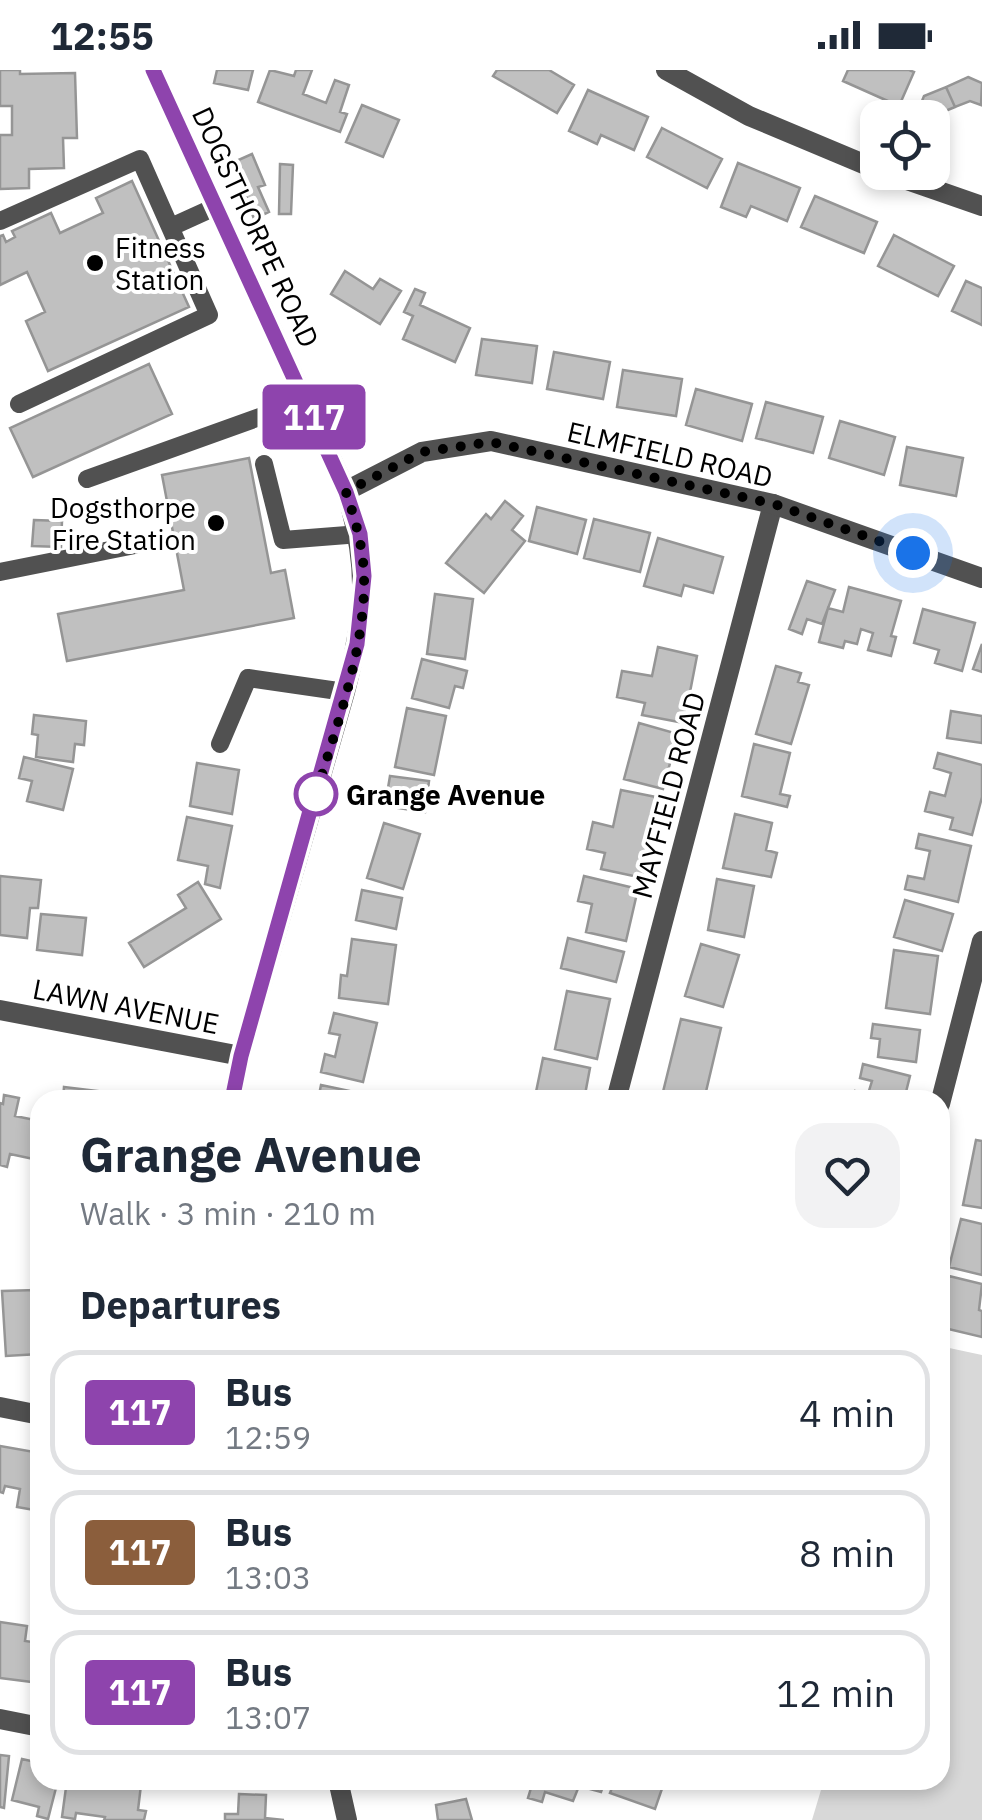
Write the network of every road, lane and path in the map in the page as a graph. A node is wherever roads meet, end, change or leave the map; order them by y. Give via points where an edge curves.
1 (666, 70) edge
2 (159, 74) edge
3 (860, 162) edge
4 (936, 190) edge
5 (982, 206) edge
6 (215, 207) junction
7 (0, 221) edge
8 (171, 227) junction
9 (307, 400) junction
10 (19, 404) dead end
11 (264, 464) dead end
12 (87, 480) dead end
13 (346, 492) junction
14 (774, 504) junction
15 (360, 534) junction
16 (156, 541) dead end
17 (0, 572) edge
18 (982, 578) edge
19 (345, 692) junction
20 (220, 744) dead end
21 (982, 941) edge
22 (0, 1010) edge
23 (241, 1056) junction
24 (234, 1090) edge
25 (619, 1090) edge
26 (944, 1090) edge
27 (0, 1407) edge
28 (30, 1413) edge
29 (0, 1719) edge
30 (30, 1724) edge
31 (340, 1790) edge
32 (348, 1820) edge

1 - 3 street via 749,116
2 - 6 street, DOGSTHORPE ROAD
4 - 5 street
6 - 8 lane
6 - 9 street, DOGSTHORPE ROAD
7 - 8 lane via 140,159
8 - 10 lane via 209,315
9 - 12 lane
9 - 13 street, DOGSTHORPE ROAD
11 - 15 lane via 283,540
13 - 14 street, ELMFIELD ROAD via 422,452 491,442
13 - 15 street, DOGSTHORPE ROAD
14 - 18 street, ELMFIELD ROAD
14 - 25 street, MAYFIELD ROAD
15 - 19 street, DOGSTHORPE ROAD via 364,576
16 - 17 lane
19 - 20 lane via 248,678
19 - 23 street, DOGSTHORPE ROAD
21 - 26 street
22 - 23 street, LAWN AVENUE
23 - 24 street, DOGSTHORPE ROAD
27 - 28 street
29 - 30 street
31 - 32 street

